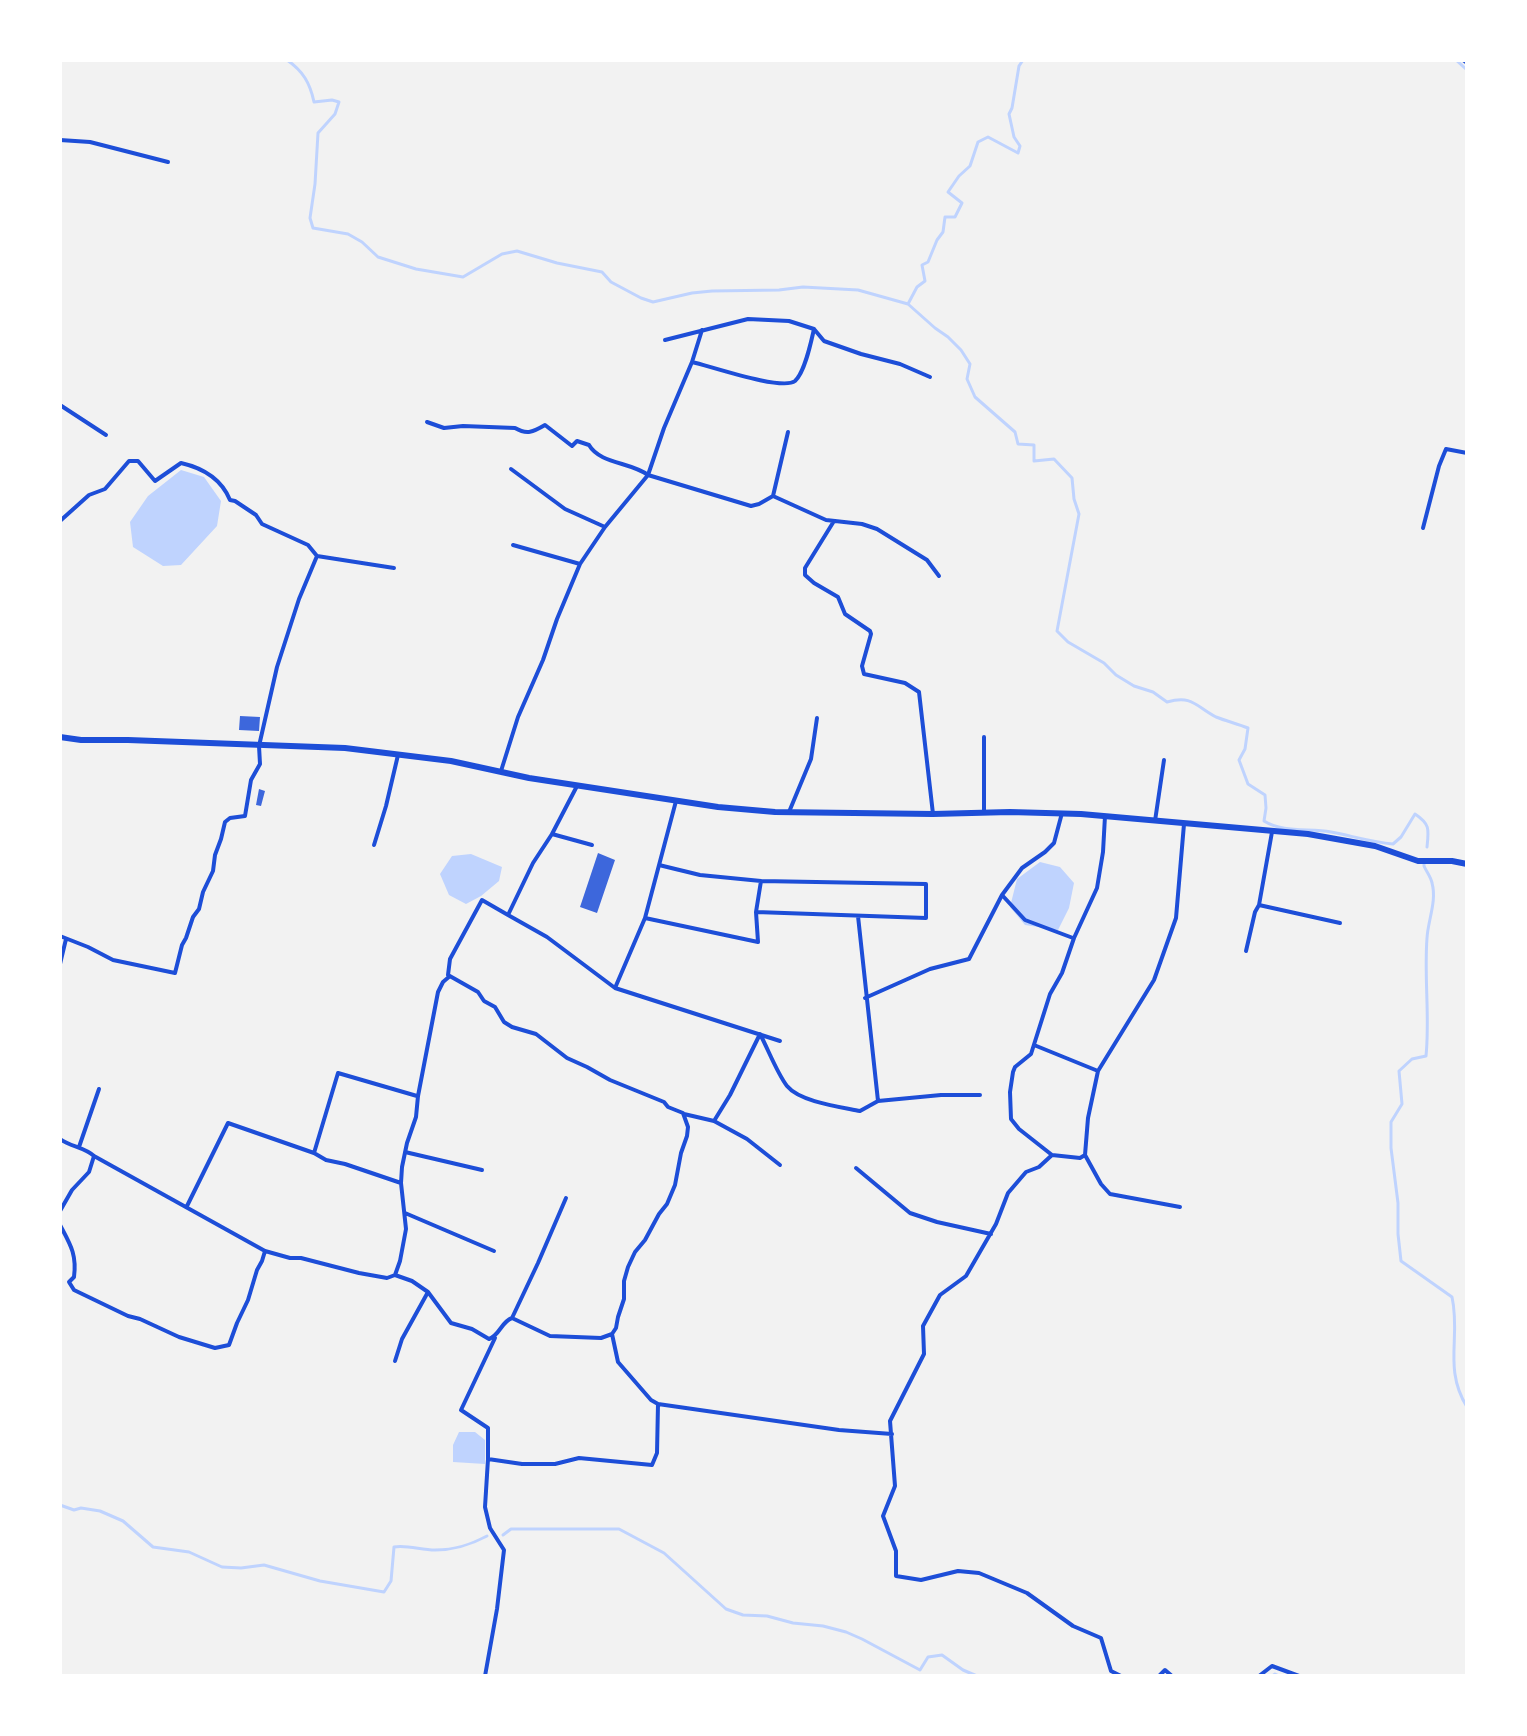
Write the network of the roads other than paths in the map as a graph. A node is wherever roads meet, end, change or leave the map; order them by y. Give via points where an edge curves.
1 (60, 140) edge
2 (168, 162) dead end
3 (814, 329) junction
4 (702, 330) junction
5 (665, 340) dead end
6 (692, 362) junction
7 (930, 377) dead end
8 (60, 405) edge
9 (427, 422) dead end
10 (788, 432) dead end
11 (106, 435) dead end
12 (1467, 453) edge
13 (511, 469) dead end
14 (648, 475) junction
15 (773, 496) junction
16 (60, 521) edge
17 (834, 521) junction
18 (605, 527) junction
19 (1423, 528) dead end
20 (513, 545) dead end
21 (317, 556) junction
22 (580, 564) junction
23 (394, 568) dead end
24 (939, 576) dead end
25 (817, 718) dead end
26 (60, 737) edge
27 (984, 737) dead end
28 (259, 746) junction
29 (398, 755) junction
30 (1164, 760) dead end
31 (500, 772) junction
32 (577, 786) junction
33 (676, 801) junction
34 (789, 812) junction
35 (984, 813) junction
36 (1062, 813) junction
37 (933, 814) junction
38 (1105, 816) junction
39 (1155, 821) junction
40 (1184, 824) junction
41 (1272, 832) junction
42 (552, 834) junction
43 (374, 845) dead end
44 (592, 845) dead end
45 (1467, 864) edge
46 (659, 865) junction
47 (761, 881) junction
48 (1002, 895) junction
49 (1259, 905) junction
50 (756, 912) junction
51 (508, 915) junction
52 (858, 916) junction
53 (645, 918) junction
54 (1340, 923) dead end
55 (63, 938) edge
56 (1074, 938) junction
57 (1246, 951) dead end
58 (60, 964) edge
59 (450, 976) junction
60 (615, 988) junction
61 (865, 998) junction
62 (760, 1034) junction
63 (780, 1041) dead end
64 (1033, 1045) junction
65 (1098, 1071) junction
66 (99, 1089) dead end
67 (980, 1095) dead end
68 (418, 1096) junction
69 (878, 1101) junction
70 (683, 1113) junction
71 (714, 1121) junction
72 (60, 1139) edge
73 (79, 1147) junction
74 (405, 1152) junction
75 (314, 1153) junction
76 (1052, 1155) junction
77 (1085, 1155) junction
78 (94, 1156) junction
79 (780, 1165) dead end
80 (856, 1168) dead end
81 (482, 1170) dead end
82 (401, 1183) junction
83 (566, 1198) dead end
84 (187, 1206) junction
85 (1180, 1207) dead end
86 (60, 1211) edge
87 (405, 1213) junction
88 (60, 1225) edge
89 (991, 1234) junction
90 (265, 1251) junction
91 (494, 1251) dead end
92 (395, 1275) junction
93 (428, 1292) junction
94 (512, 1318) junction
95 (612, 1334) junction
96 (496, 1336) junction
97 (395, 1361) dead end
98 (658, 1404) junction
99 (892, 1434) junction
100 (488, 1459) junction
101 (485, 1676) edge
102 (1121, 1676) edge
103 (1159, 1676) edge
104 (1172, 1676) edge
105 (1259, 1676) edge
106 (1299, 1676) edge

1 - 2 street via 90,142
3 - 4 street via 789,321 748,319
3 - 6 street via 797,379 787,385
3 - 7 street via 824,341
4 - 5 street
4 - 6 street
6 - 14 street
8 - 11 street
9 - 14 street via 444,428 522,432 545,425 572,446 577,441 589,445
10 - 15 street
12 - 19 street via 1446,449
13 - 18 street via 565,509
14 - 15 street via 751,506
14 - 18 street
15 - 17 street
16 - 21 street via 89,495 105,489 129,461 138,461 155,481 181,463 199,467 225,487 230,500 262,524 308,545
17 - 24 street via 877,529 927,560
17 - 37 street via 805,575 838,597 845,614 870,631 864,674 905,683 919,692
18 - 22 street
20 - 22 street
21 - 23 street
21 - 28 street via 277,667
22 - 31 street
25 - 34 street via 811,759
26 - 28 main road
27 - 35 street
28 - 29 main road
28 - 55 street via 260,764 251,780 245,816 225,822 213,871 175,973 113,960
29 - 31 main road
29 - 43 street
30 - 39 street
31 - 32 main road
32 - 33 main road
32 - 42 street
33 - 34 main road
33 - 46 street
34 - 37 main road
35 - 36 main road
35 - 37 main road
36 - 38 main road
36 - 48 street via 1054,843 1022,868
38 - 39 main road
38 - 56 street via 1097,888
39 - 40 main road
40 - 41 main road
40 - 65 street via 1176,918 1154,980
41 - 45 main road via 1375,846 1418,861
41 - 49 street
42 - 44 street
42 - 51 street
46 - 47 street
46 - 53 street
47 - 50 street
47 - 52 street via 926,884 926,918
48 - 56 street via 1025,920
48 - 61 street via 969,959 930,969
49 - 54 street
49 - 57 street
50 - 52 street
50 - 53 street via 758,942
51 - 59 street via 482,900 450,959
51 - 60 street
52 - 61 street
53 - 60 street
55 - 58 street
56 - 64 street
59 - 68 street via 438,992
59 - 70 street via 478,992 512,1027 536,1034 567,1058
60 - 62 street
61 - 69 street
62 - 63 street
62 - 69 street via 796,1093 860,1111
62 - 71 street
64 - 65 street
64 - 76 street via 1013,1072 1011,1119
65 - 77 street
66 - 73 street
67 - 69 street
68 - 74 street
68 - 75 street via 338,1073
70 - 71 street
70 - 95 street via 687,1136 675,1185 628,1267
71 - 79 street
72 - 73 street
73 - 78 street
74 - 81 street
74 - 82 street
75 - 82 street
75 - 84 street via 228,1123
76 - 77 street
76 - 89 street via 1026,1172 1008,1193
77 - 85 street via 1110,1194
78 - 84 street
78 - 86 street via 89,1172
80 - 89 street via 910,1213
82 - 87 street
83 - 94 street
84 - 90 street
87 - 91 street
87 - 92 street
88 - 90 street via 74,1255 74,1277 69,1282 74,1290 215,1348 229,1345
89 - 99 street via 966,1276 940,1295 923,1326 924,1354 890,1421
90 - 92 street via 359,1273
92 - 93 street
93 - 96 street via 451,1323 489,1339
93 - 97 street
94 - 95 street via 550,1336
94 - 96 street
95 - 98 street via 618,1362
96 - 100 street via 461,1410 488,1428
98 - 99 street
98 - 100 street via 652,1465 579,1458 555,1464
99 - 102 street via 895,1486 883,1516 896,1551 896,1576 921,1580 958,1571 979,1573 1027,1593 1073,1626 1101,1638 1111,1671
100 - 101 street via 485,1507 504,1550
103 - 104 street via 1165,1670
105 - 106 street via 1272,1666

